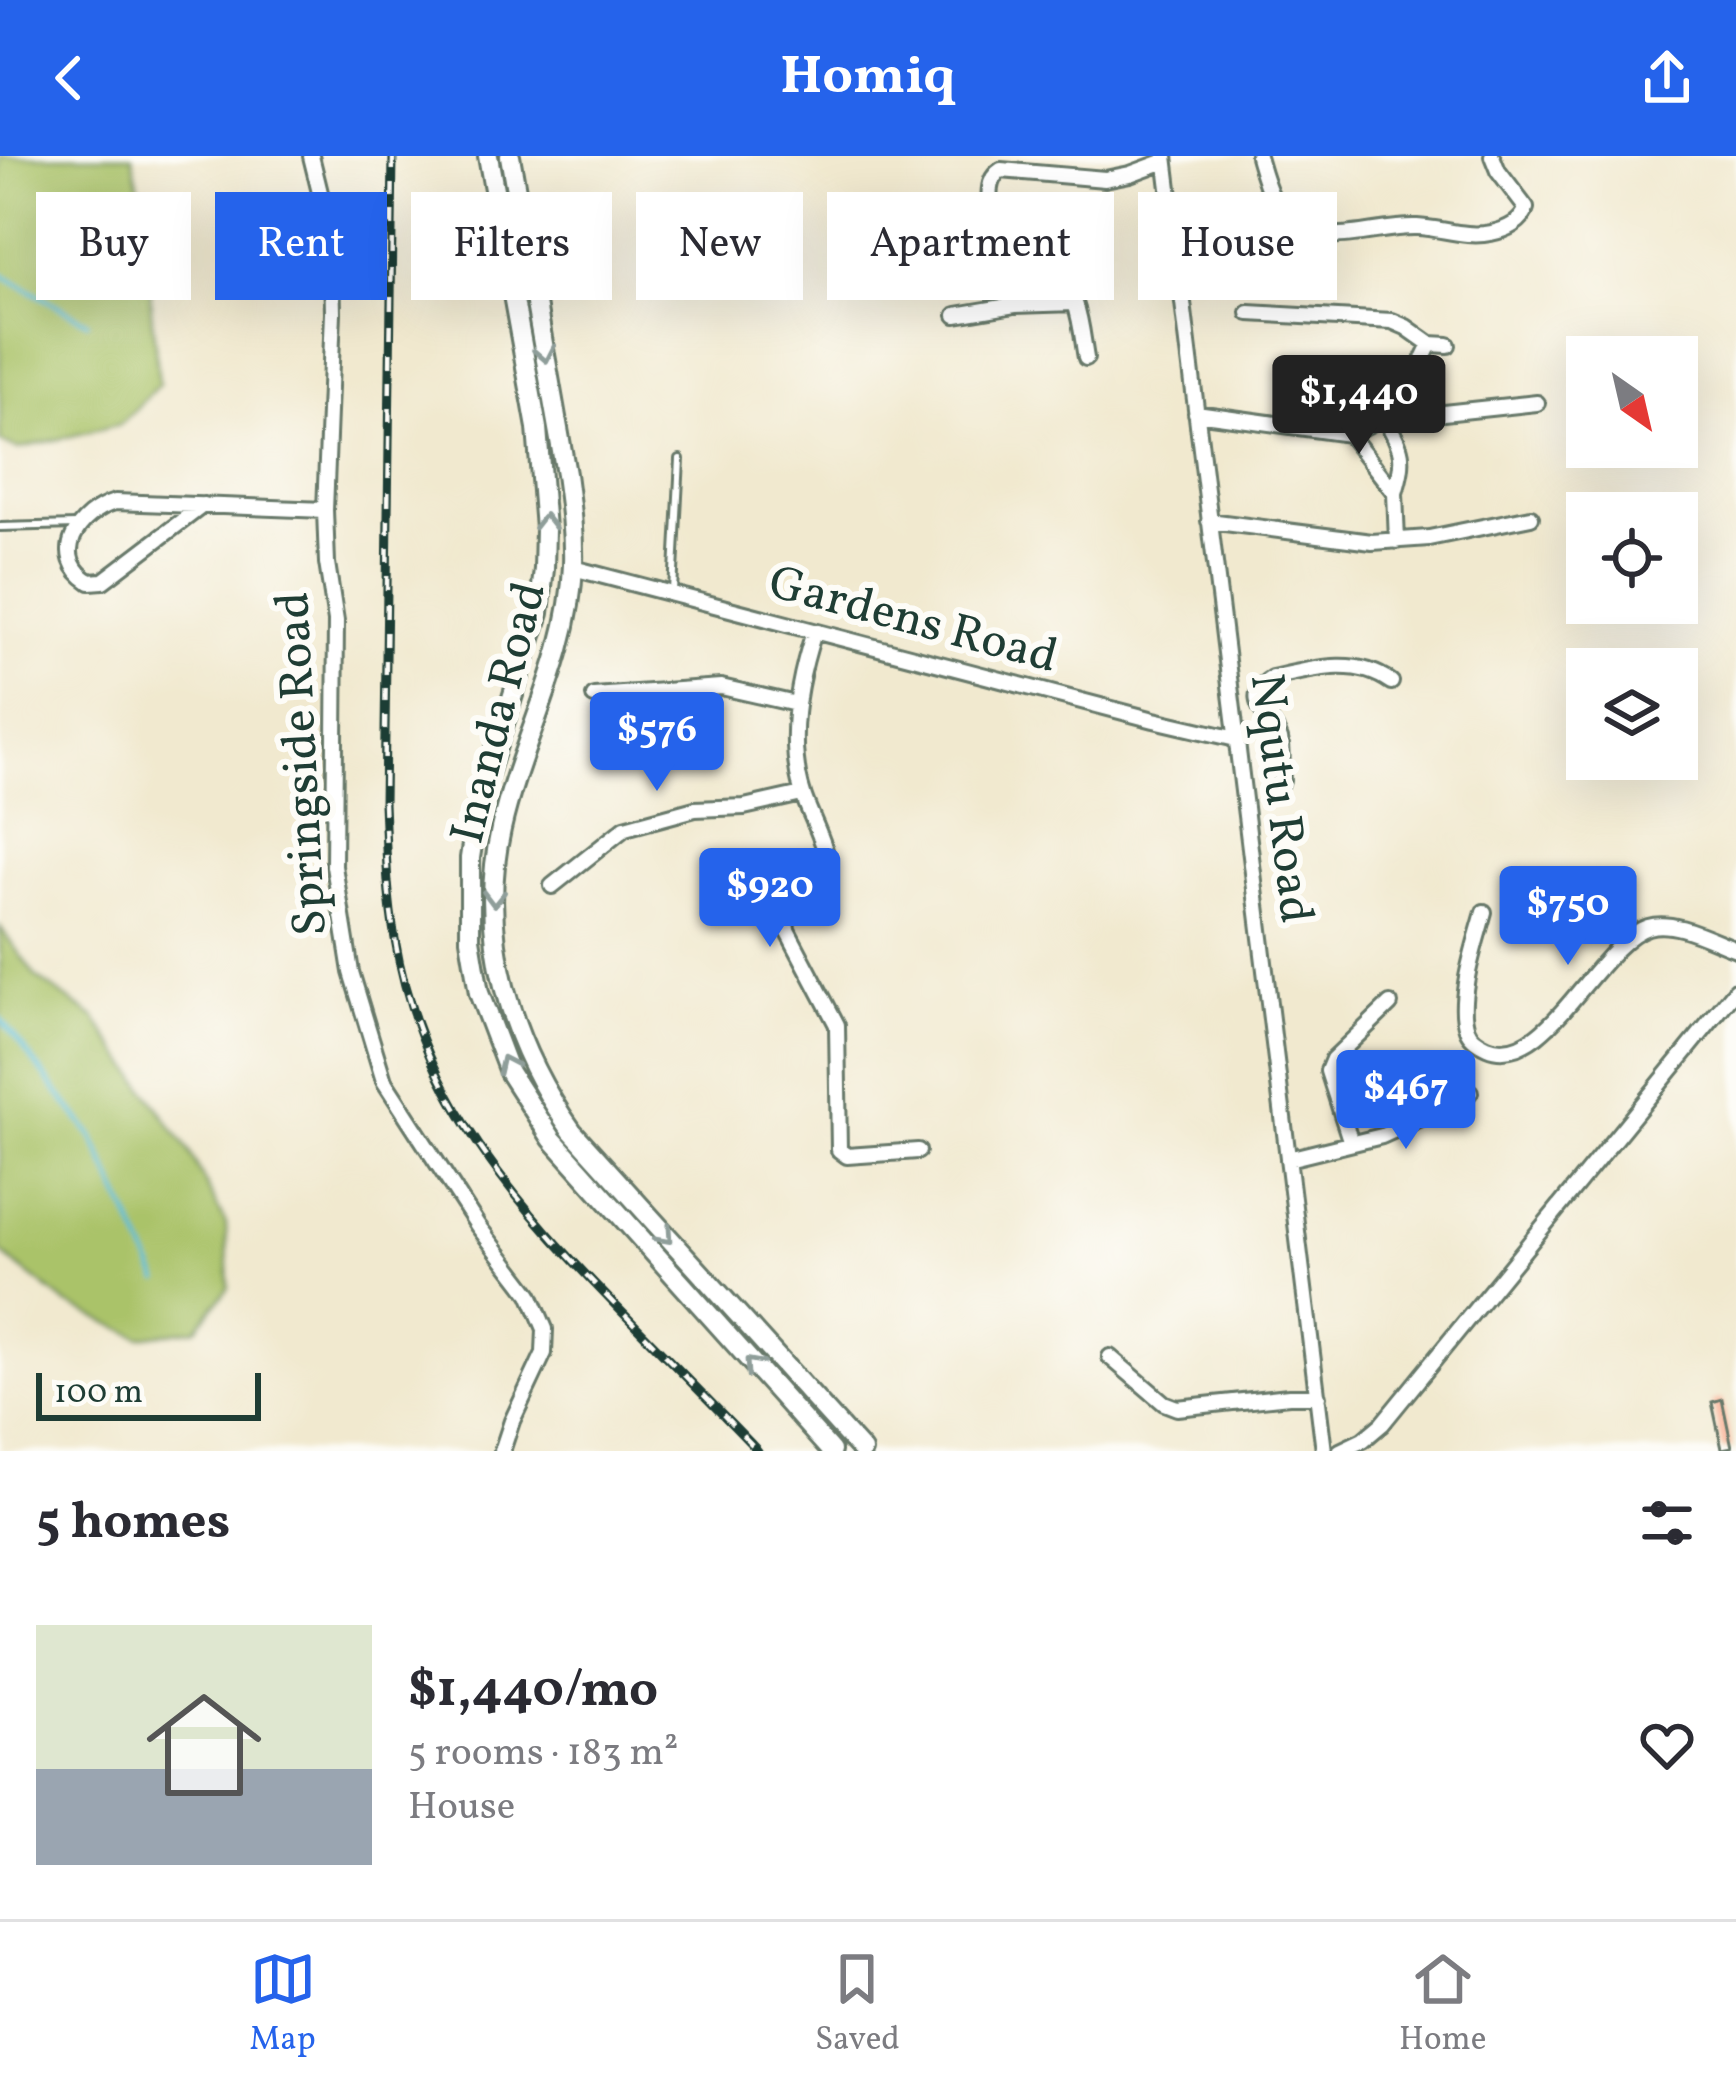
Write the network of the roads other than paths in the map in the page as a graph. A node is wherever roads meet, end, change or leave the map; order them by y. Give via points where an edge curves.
1 (311, 156) edge
2 (488, 156) edge
3 (510, 156) edge
4 (1258, 156) edge
5 (1492, 156) edge
6 (1165, 158) edge
7 (990, 192) edge
8 (1016, 300) edge
9 (1073, 300) edge
10 (1075, 303) junction
11 (1016, 305) junction
12 (1249, 313) dead end
13 (956, 315) dead end
14 (1430, 344) junction
15 (1448, 346) dead end
16 (1086, 358) dead end
17 (1537, 403) dead end
18 (1401, 404) junction
19 (1196, 413) junction
20 (1384, 417) junction
21 (1349, 434) junction
22 (680, 459) dead end
23 (1395, 493) junction
24 (203, 505) junction
25 (325, 510) junction
26 (1531, 517) dead end
27 (1209, 520) junction
28 (80, 525) junction
29 (0, 527) edge
30 (1397, 541) junction
31 (573, 568) junction
32 (673, 594) junction
33 (814, 632) junction
34 (1391, 682) dead end
35 (1231, 695) junction
36 (594, 696) dead end
37 (1253, 698) junction
38 (796, 704) junction
39 (1236, 739) junction
40 (1282, 781) dead end
41 (802, 794) junction
42 (551, 886) dead end
43 (1484, 912) dead end
44 (1736, 949) edge
45 (1736, 991) edge
46 (1390, 1004) dead end
47 (1470, 1092) dead end
48 (1351, 1143) junction
49 (918, 1151) dead end
50 (1288, 1159) junction
51 (1110, 1358) dead end
52 (1318, 1396) junction
53 (502, 1451) edge
54 (832, 1451) edge
55 (862, 1451) edge
56 (1324, 1451) edge
57 (1340, 1451) edge

1 - 25 street, Springside Road via 332,268
54 -> 2 main road, Inanda Road via 552,1139 509,1072 479,992 470,858 478,805 539,613 545,529 537,428
3 -> 31 main road, Inanda Road via 573,525
4 - 5 street via 1272,202 1305,231 1327,235 1410,226 1456,234 1503,230 1526,212
6 - 7 street via 1105,179 1000,170
6 - 19 street, Nqutu Road
8 - 11 street
9 - 10 street
10 - 11 street
10 - 16 street
11 - 13 street
12 - 14 street via 1392,321
14 - 15 street
14 - 18 street
17 - 18 street via 1434,414
18 - 20 street
19 - 21 street
19 - 27 street, Nqutu Road
20 - 21 street
20 - 23 street via 1403,460
21 - 23 street
22 - 32 lane
23 - 30 street
24 - 25 street
24 - 28 street via 115,502
24 - 28 street via 96,583 72,564
25 - 53 street, Springside Road via 335,621 334,866 350,972 384,1081 530,1294 545,1329 544,1353
26 - 30 street
27 - 30 street
27 - 35 street, Nqutu Road
28 - 29 lane
31 - 32 street, Gardens Road
31 -> 55 main road, Inanda Road via 554,669 500,831 496,944 513,1021 538,1081 572,1131
32 - 33 street, Gardens Road
33 - 38 street
33 - 39 street, Gardens Road
34 - 37 street via 1333,666 1268,680
35 - 37 street
35 - 39 street, Nqutu Road
36 - 38 street via 721,686
37 - 40 street via 1280,740
38 - 41 street
39 - 50 street, Nqutu Road
41 - 42 street via 625,828
41 - 49 street via 830,877 789,906 787,930 838,1025 839,1150
43 - 44 street via 1465,1007 1467,1030 1496,1051 1524,1044 1640,930 1668,925
45 - 57 street via 1382,1424
46 - 48 street via 1328,1071
47 - 48 street
48 - 50 street
50 - 52 street, Nqutu Road
51 - 52 street via 1177,1408
52 - 56 street, Nqutu Road

